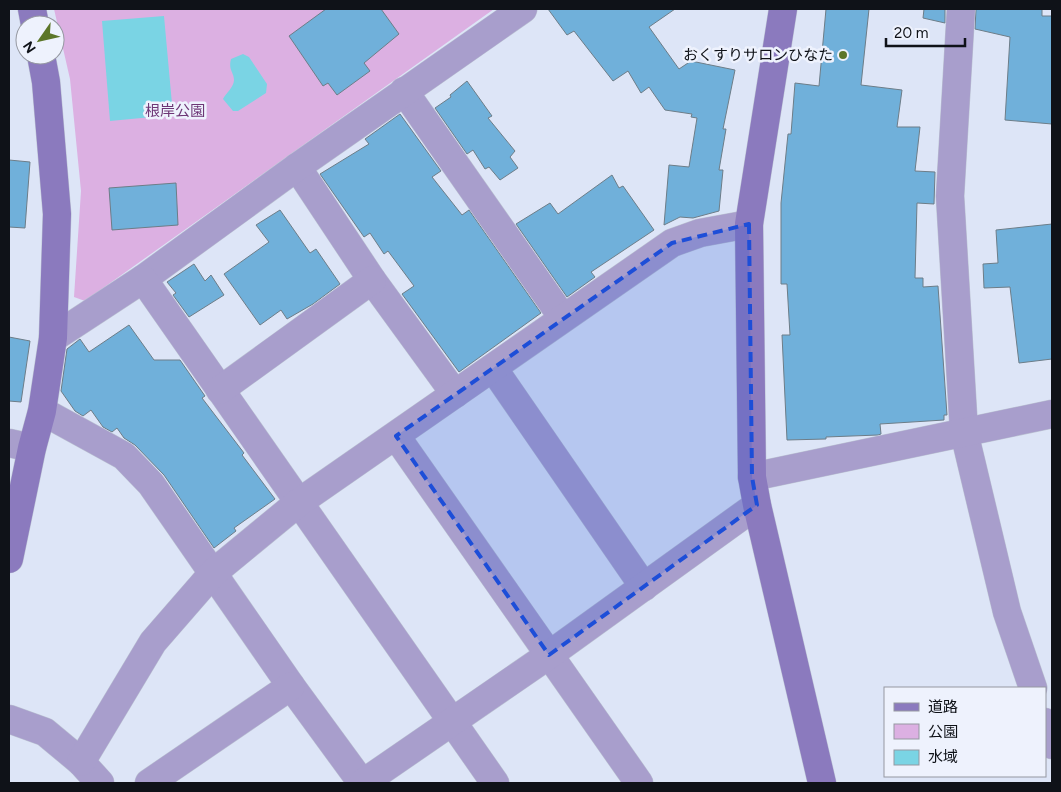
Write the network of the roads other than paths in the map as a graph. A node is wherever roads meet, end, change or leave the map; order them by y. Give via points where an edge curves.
1 (523, 9) edge
2 (783, 9) edge
3 (961, 9) edge
4 (43, 65) edge
5 (404, 91) junction
6 (297, 167) junction
7 (749, 224) junction
8 (143, 279) junction
9 (372, 280) junction
10 (563, 318) junction
11 (53, 338) junction
12 (494, 368) junction
13 (220, 390) junction
14 (455, 394) junction
15 (42, 411) junction
16 (1052, 414) edge
17 (964, 432) junction
18 (396, 436) junction
19 (21, 445) edge
20 (752, 477) junction
21 (298, 503) junction
22 (757, 505) junction
23 (9, 559) edge
24 (213, 573) junction
25 (644, 587) junction
26 (549, 655) junction
27 (291, 686) junction
28 (1033, 687) edge
29 (9, 719) edge
30 (452, 721) junction
31 (1046, 725) edge
32 (1052, 744) edge
33 (81, 762) junction
34 (100, 783) edge
35 (149, 783) edge
36 (362, 783) edge
37 (495, 783) edge
38 (640, 783) edge
39 (822, 783) edge

1 - 5 street
2 - 7 street
3 - 17 street via 950,196
4 - 11 street via 57,214
5 - 6 street
5 - 10 street
6 - 8 street
6 - 9 street
7 - 10 street via 672,242
7 - 20 street
8 - 11 street
8 - 13 street
9 - 13 street
9 - 14 street
10 - 12 street
11 - 15 street
12 - 14 street
12 - 25 street
13 - 21 street
14 - 18 street
15 - 19 street
15 - 24 street via 124,456 151,484
16 - 17 street
17 - 20 street
17 - 28 street via 1007,612
18 - 21 street
18 - 26 street
19 - 23 street
20 - 22 street
21 - 24 street
21 - 30 street
22 - 25 street
22 - 39 street
24 - 27 street
24 - 33 street via 153,642
25 - 26 street
26 - 30 street
26 - 38 street
27 - 35 street
27 - 36 street
29 - 33 street via 45,732
30 - 36 street
30 - 37 street
31 - 32 street
33 - 34 street

